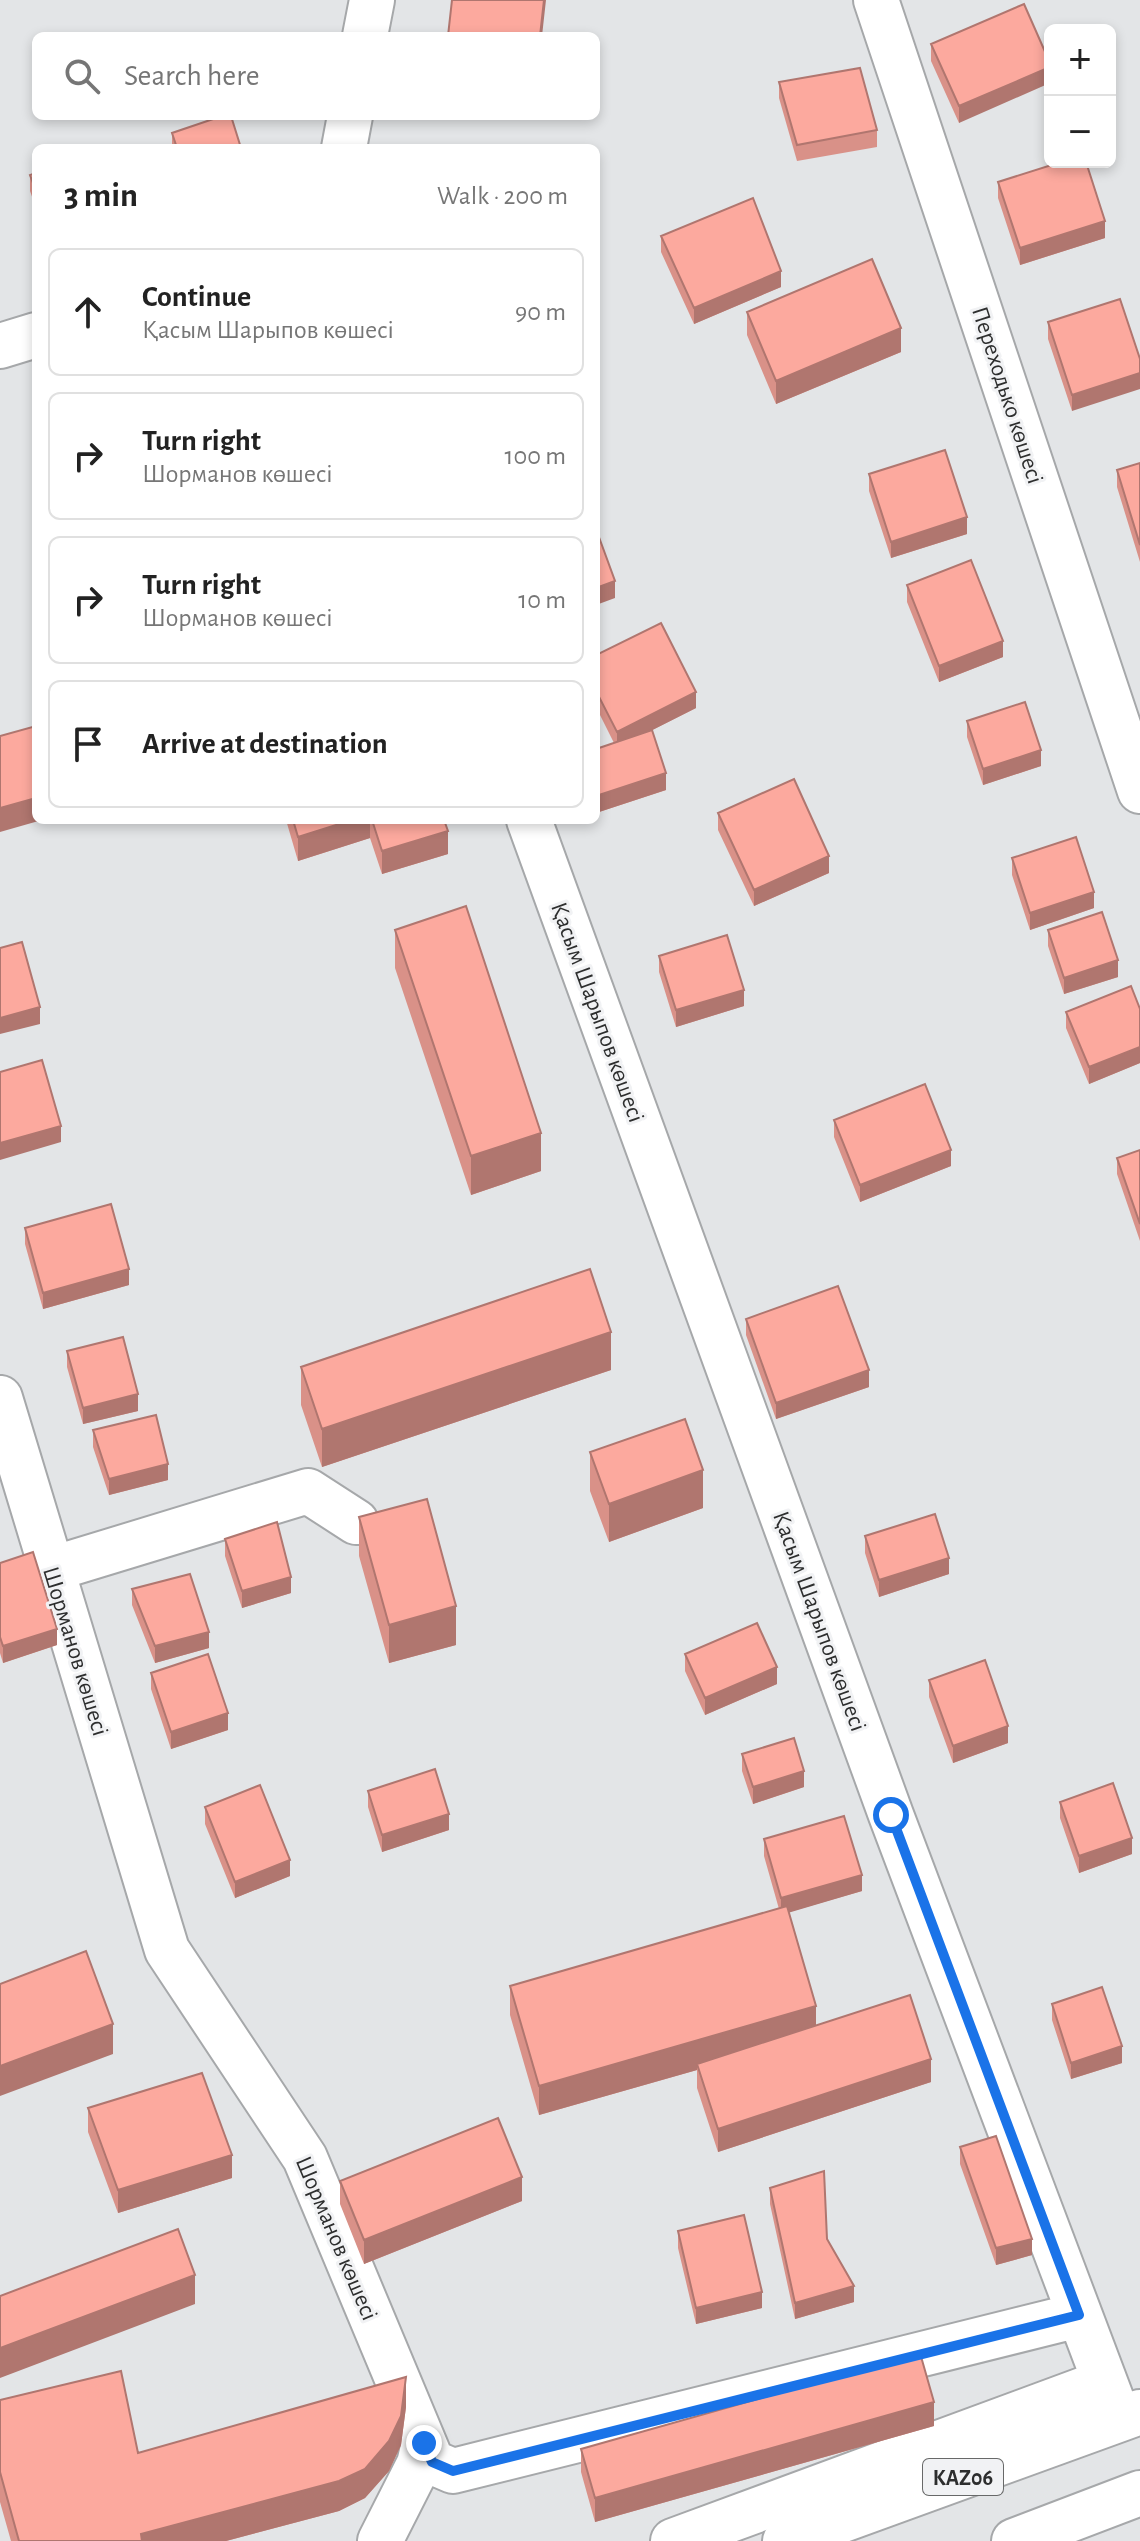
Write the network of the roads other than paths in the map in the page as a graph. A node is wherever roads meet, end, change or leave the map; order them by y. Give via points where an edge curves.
1 (372, 0) edge
2 (876, 0) edge
3 (366, 32) edge
4 (349, 120) edge
5 (345, 144) edge
6 (32, 336) edge
7 (0, 346) edge
8 (1140, 791) edge
9 (530, 824) edge
10 (0, 1398) edge
11 (356, 1522) dead end
12 (52, 1569) junction
13 (1079, 2315) junction
14 (1121, 2405) edge
15 (424, 2443) junction
16 (1140, 2493) edge
17 (380, 2541) edge
18 (673, 2541) edge
19 (785, 2541) edge
20 (1014, 2541) edge

1 - 3 main road
2 - 8 main road, Переходько көшесі
4 - 5 main road
6 - 7 main road
9 - 13 main road, Қасым Шарыпов көшесі
10 - 12 main road, Шорманов көшесі
11 - 12 main road via 308,1491
12 - 15 main road, Шорманов көшесі via 167,1950 305,2158
13 - 14 main road, Қасым Шарыпов көшесі
13 - 15 main road, Шорманов көшесі via 453,2471 432,2462
14 - 18 main road
14 - 19 main road, KАZ06
15 - 17 main road via 419,2464
16 - 20 main road

